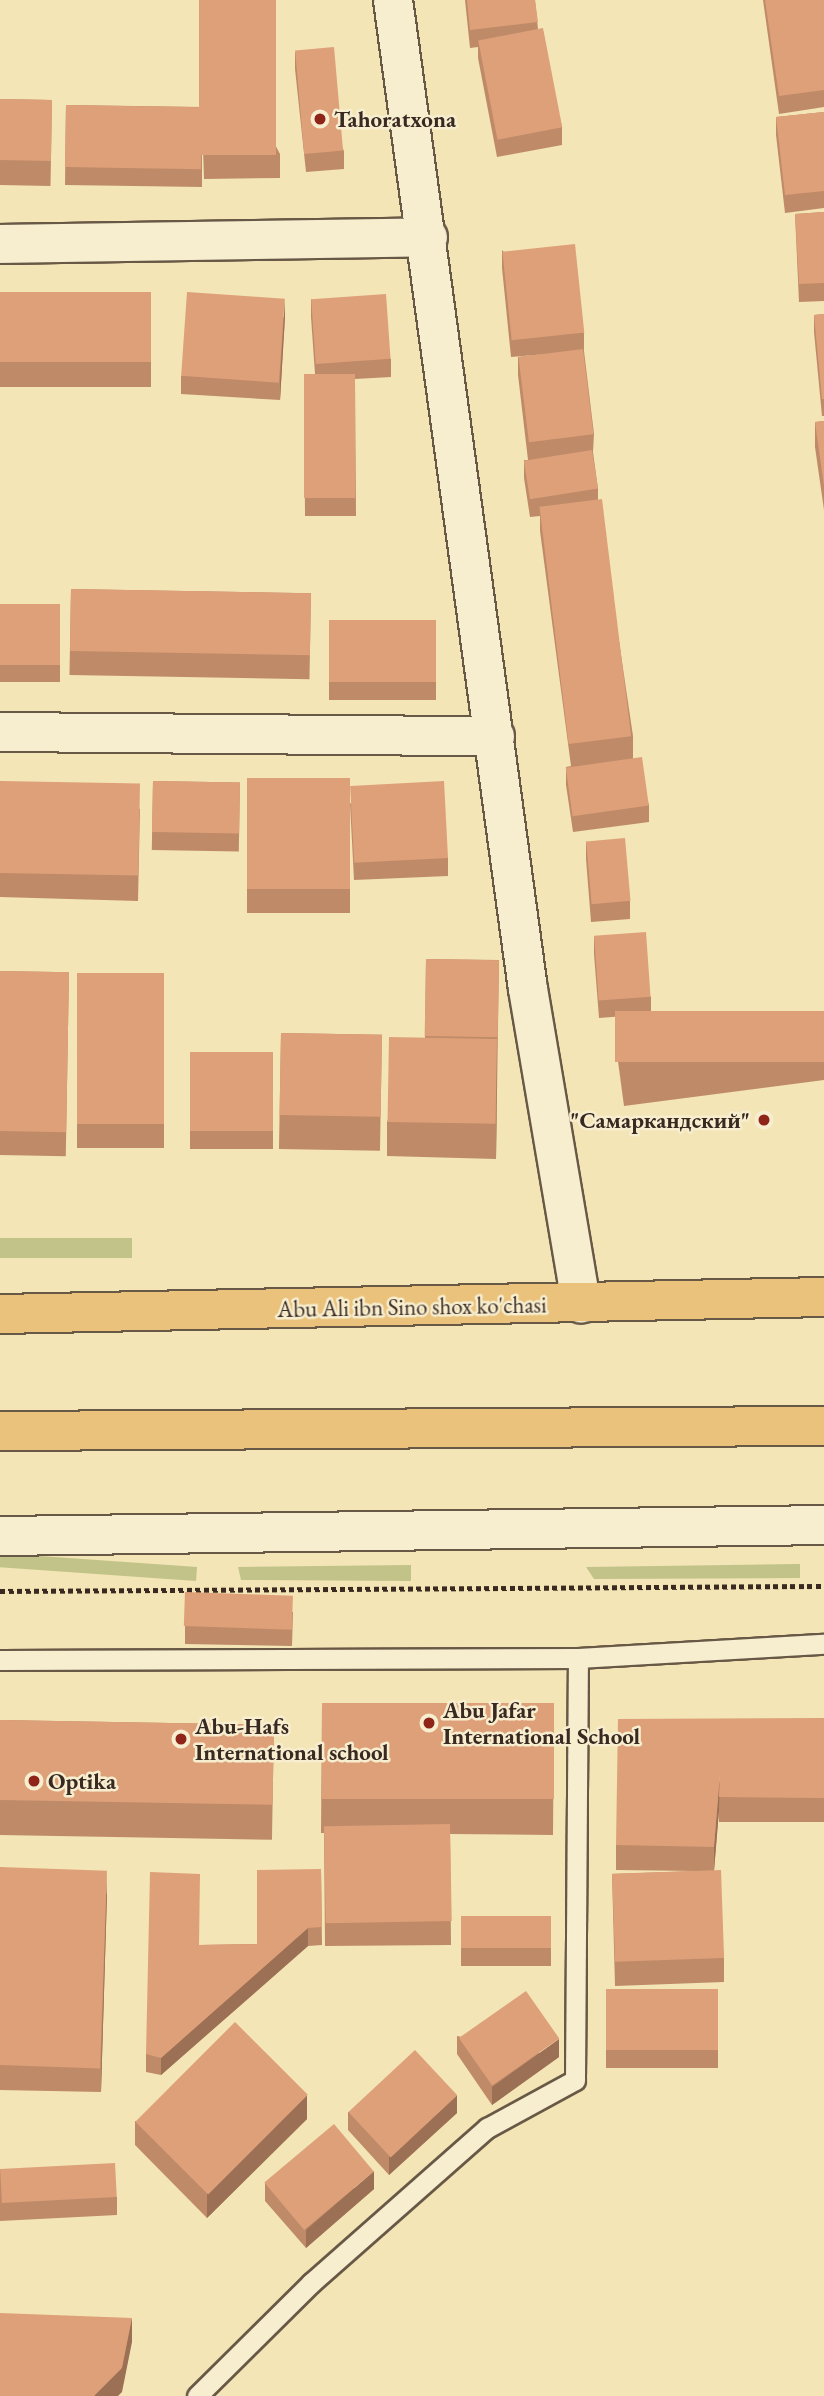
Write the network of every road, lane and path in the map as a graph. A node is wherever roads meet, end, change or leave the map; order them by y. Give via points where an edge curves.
1 (393, 0) edge
2 (428, 237) junction
3 (0, 244) edge
4 (0, 732) edge
5 (495, 736) junction
6 (824, 1297) edge
7 (581, 1304) junction
8 (0, 1314) edge
9 (824, 1426) edge
10 (0, 1431) edge
11 (824, 1525) edge
12 (0, 1536) edge
13 (824, 1586) edge
14 (0, 1591) edge
15 (824, 1644) edge
16 (579, 1658) junction
17 (0, 1660) edge
18 (197, 2396) edge

1 - 2 street
2 - 3 street
2 - 5 street
4 - 5 street
5 - 7 street via 528,989
6 - 7 main road, Abu Ali ibn Sino shox ko'chasi
7 - 8 main road, Abu Ali ibn Sino shox ko'chasi
9 - 10 main road
11 - 12 street
13 - 14 path
15 - 16 lane
16 - 17 lane
16 - 18 lane via 575,2080 487,2128 311,2283

